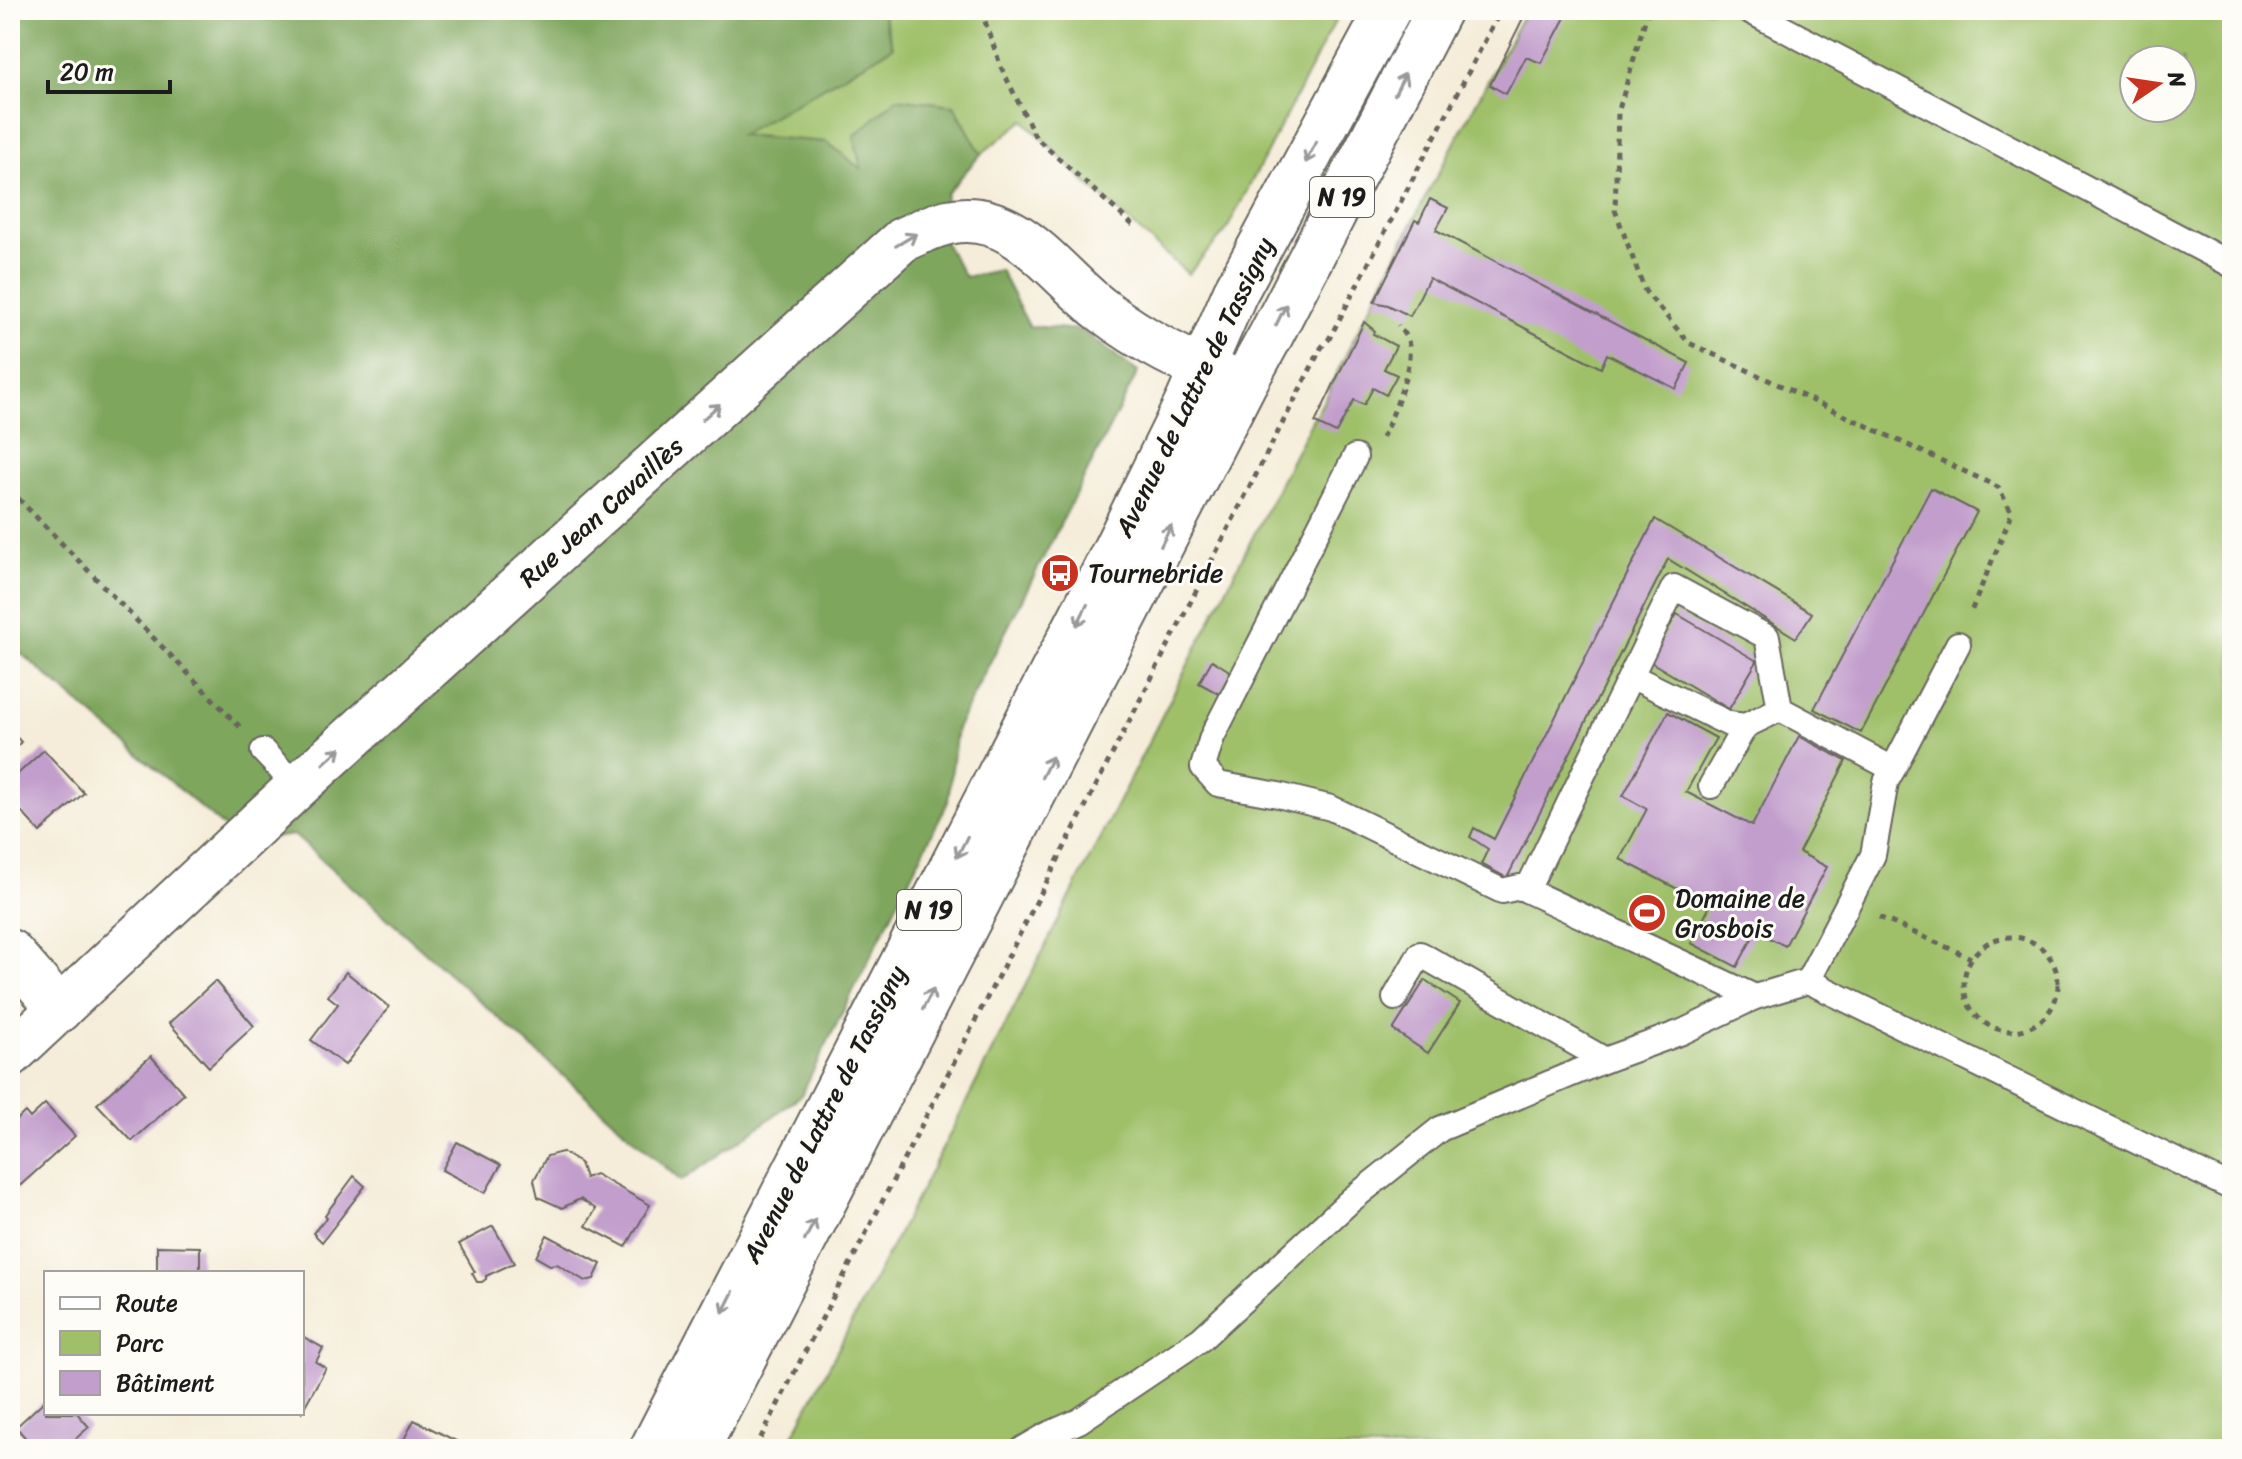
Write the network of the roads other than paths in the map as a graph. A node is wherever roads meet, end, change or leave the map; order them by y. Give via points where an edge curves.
1 (1388, 10) edge
2 (1439, 10) edge
3 (1748, 10) edge
4 (2232, 265) edge
5 (1202, 369) junction
6 (1244, 384) junction
7 (1354, 458) road end
8 (1958, 644) road end
9 (1631, 676) junction
10 (1780, 709) junction
11 (1745, 726) junction
12 (263, 751) road end
13 (1893, 769) junction
14 (1711, 786) dead end
15 (297, 787) junction
16 (1527, 890) junction
17 (10, 952) edge
18 (1808, 981) junction
19 (1755, 997) junction
20 (1395, 998) dead end
21 (60, 1009) junction
22 (10, 1055) edge
23 (1605, 1060) junction
24 (2232, 1188) edge
25 (652, 1449) edge
26 (697, 1449) edge
27 (1023, 1449) edge

1 -> 5 main road, Avenue de Lattre de Tassigny / N 19 via 1235,293
6 -> 2 main road, N 19
3 - 4 lane
5 - 6 main road, Rue Jean Cavaillès
15 -> 5 main road, Rue Jean Cavaillès via 902,240 927,228 951,221 1003,227 1100,309 1150,344
5 -> 25 main road, Avenue de Lattre de Tassigny / N 19 via 1102,576
26 -> 6 main road, N 19
7 - 16 lane via 1212,737 1203,767 1218,784 1331,808 1502,891
8 - 13 lane
9 - 10 lane via 1674,587 1767,637
9 - 11 lane via 1729,724
9 - 16 lane
10 - 11 lane
10 - 13 lane
11 - 14 lane
12 - 15 lane
13 - 18 lane via 1873,855
15 - 21 main road, Rue Jean Cavaillès
16 - 19 lane
17 - 21 main road
18 - 19 lane
18 - 24 lane
19 - 23 lane via 1682,1032
20 - 23 lane via 1420,954
21 - 22 main road, Rue Jean Cavaillès
23 - 27 lane via 1440,1129 1351,1200 1201,1339 1079,1421

